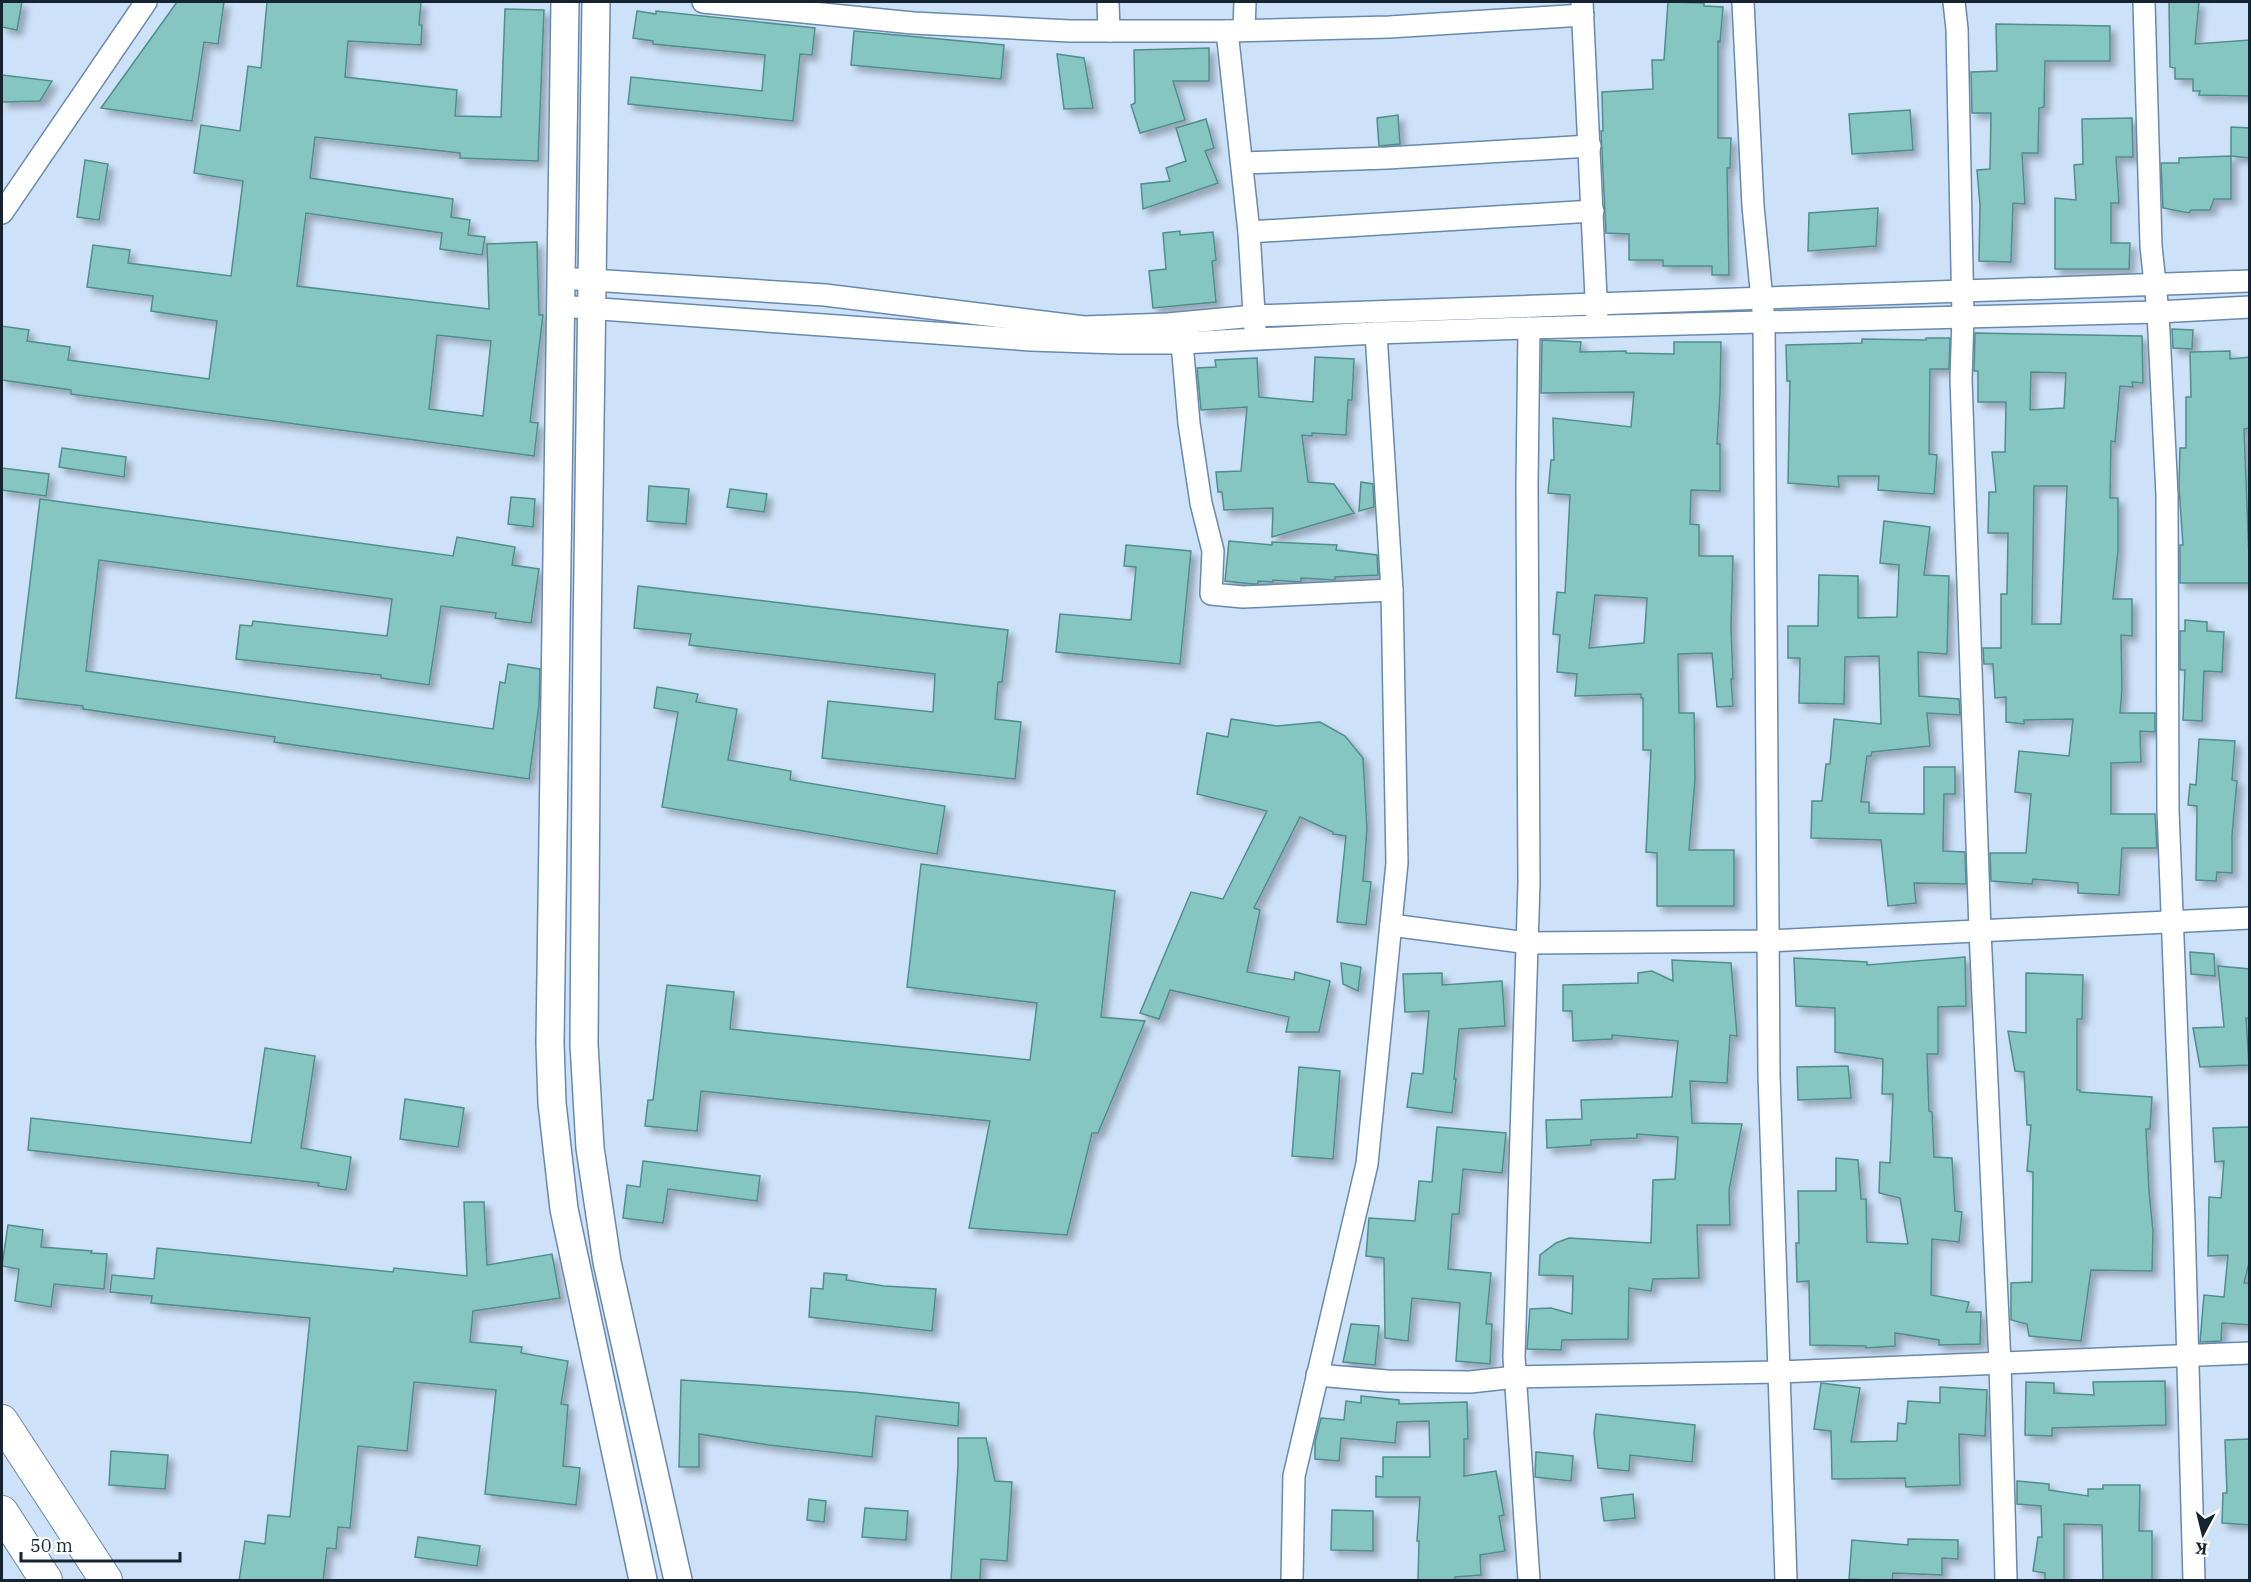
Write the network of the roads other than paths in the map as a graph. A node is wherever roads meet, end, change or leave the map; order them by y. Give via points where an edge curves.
1 (146, 2) edge
2 (565, 2) edge
3 (596, 2) edge
4 (703, 2) edge
5 (1108, 2) edge
6 (1245, 2) edge
7 (1743, 2) edge
8 (1954, 2) edge
9 (2144, 2) edge
10 (1582, 8) edge
11 (1236, 30) junction
12 (1109, 31) junction
13 (1590, 146) junction
14 (1242, 163) junction
15 (11, 187) edge
16 (1593, 211) junction
17 (2, 213) edge
18 (1249, 232) junction
19 (560, 278) junction
20 (592, 280) junction
21 (2250, 281) edge
22 (2155, 284) junction
23 (1961, 292) junction
24 (1762, 298) junction
25 (1597, 304) junction
26 (559, 306) junction
27 (2250, 307) edge
28 (591, 309) junction
29 (2158, 312) junction
30 (1254, 316) junction
31 (1963, 317) junction
32 (1764, 321) junction
33 (1598, 326) junction
34 (1529, 328) junction
35 (1376, 333) junction
36 (1256, 338) junction
37 (1182, 343) junction
38 (1392, 590) junction
39 (2250, 918) edge
40 (2172, 922) junction
41 (1391, 925) junction
42 (1980, 931) junction
43 (1768, 941) junction
44 (1528, 943) junction
45 (2250, 1353) edge
46 (2188, 1356) junction
47 (2000, 1363) junction
48 (1779, 1372) junction
49 (1317, 1375) junction
50 (1516, 1377) junction
51 (2, 1421) edge
52 (2, 1512) edge
53 (46, 1581) edge
54 (106, 1581) edge
55 (643, 1581) edge
56 (678, 1581) edge
57 (1292, 1581) edge
58 (1529, 1581) edge
59 (1786, 1581) edge
60 (2006, 1581) edge
61 (2194, 1581) edge

1 - 15 street
2 - 19 main road
3 - 20 main road
4 - 12 street via 913,23
5 - 12 street
6 - 11 street
7 - 24 street via 1753,206
8 - 23 street
9 - 22 street
10 - 11 street via 1389,27
10 - 13 street
11 - 12 street
11 - 14 street
13 - 14 street
13 - 16 street
14 - 18 street
15 - 17 street
16 - 18 street
16 - 25 street
18 - 30 street
19 - 20 street
19 - 26 main road
20 - 28 main road
20 - 30 street via 825,295 1083,327
21 - 22 street
22 - 23 street
22 - 29 street
23 - 24 street
23 - 31 street
24 - 25 street
24 - 32 street
25 - 30 street
25 - 33 street
26 - 28 street
26 - 55 main road via 552,1103 564,1209
27 - 29 street
28 - 37 street via 1031,340
28 - 56 main road via 586,1095 607,1263
29 - 31 street
29 - 40 street via 2167,495
30 - 36 street
31 - 32 street
31 - 42 street via 1961,379
32 - 33 street
32 - 43 street
33 - 34 street
34 - 35 street
34 - 44 street
35 - 36 street
35 - 38 street
36 - 37 street
37 - 38 street via 1201,503 1214,551 1211,594 1243,597
38 - 41 street via 1397,863
39 - 40 street
40 - 42 street
40 - 46 street
41 - 44 street
41 - 49 street via 1367,1164
42 - 43 street
42 - 47 street
43 - 44 street
43 - 48 street
44 - 50 street
45 - 46 street
46 - 47 street
46 - 61 street
47 - 48 street
47 - 60 street
48 - 50 street
48 - 59 street
49 - 50 street via 1470,1382
49 - 57 street via 1294,1476
50 - 58 street
51 - 54 highway
52 - 53 highway

